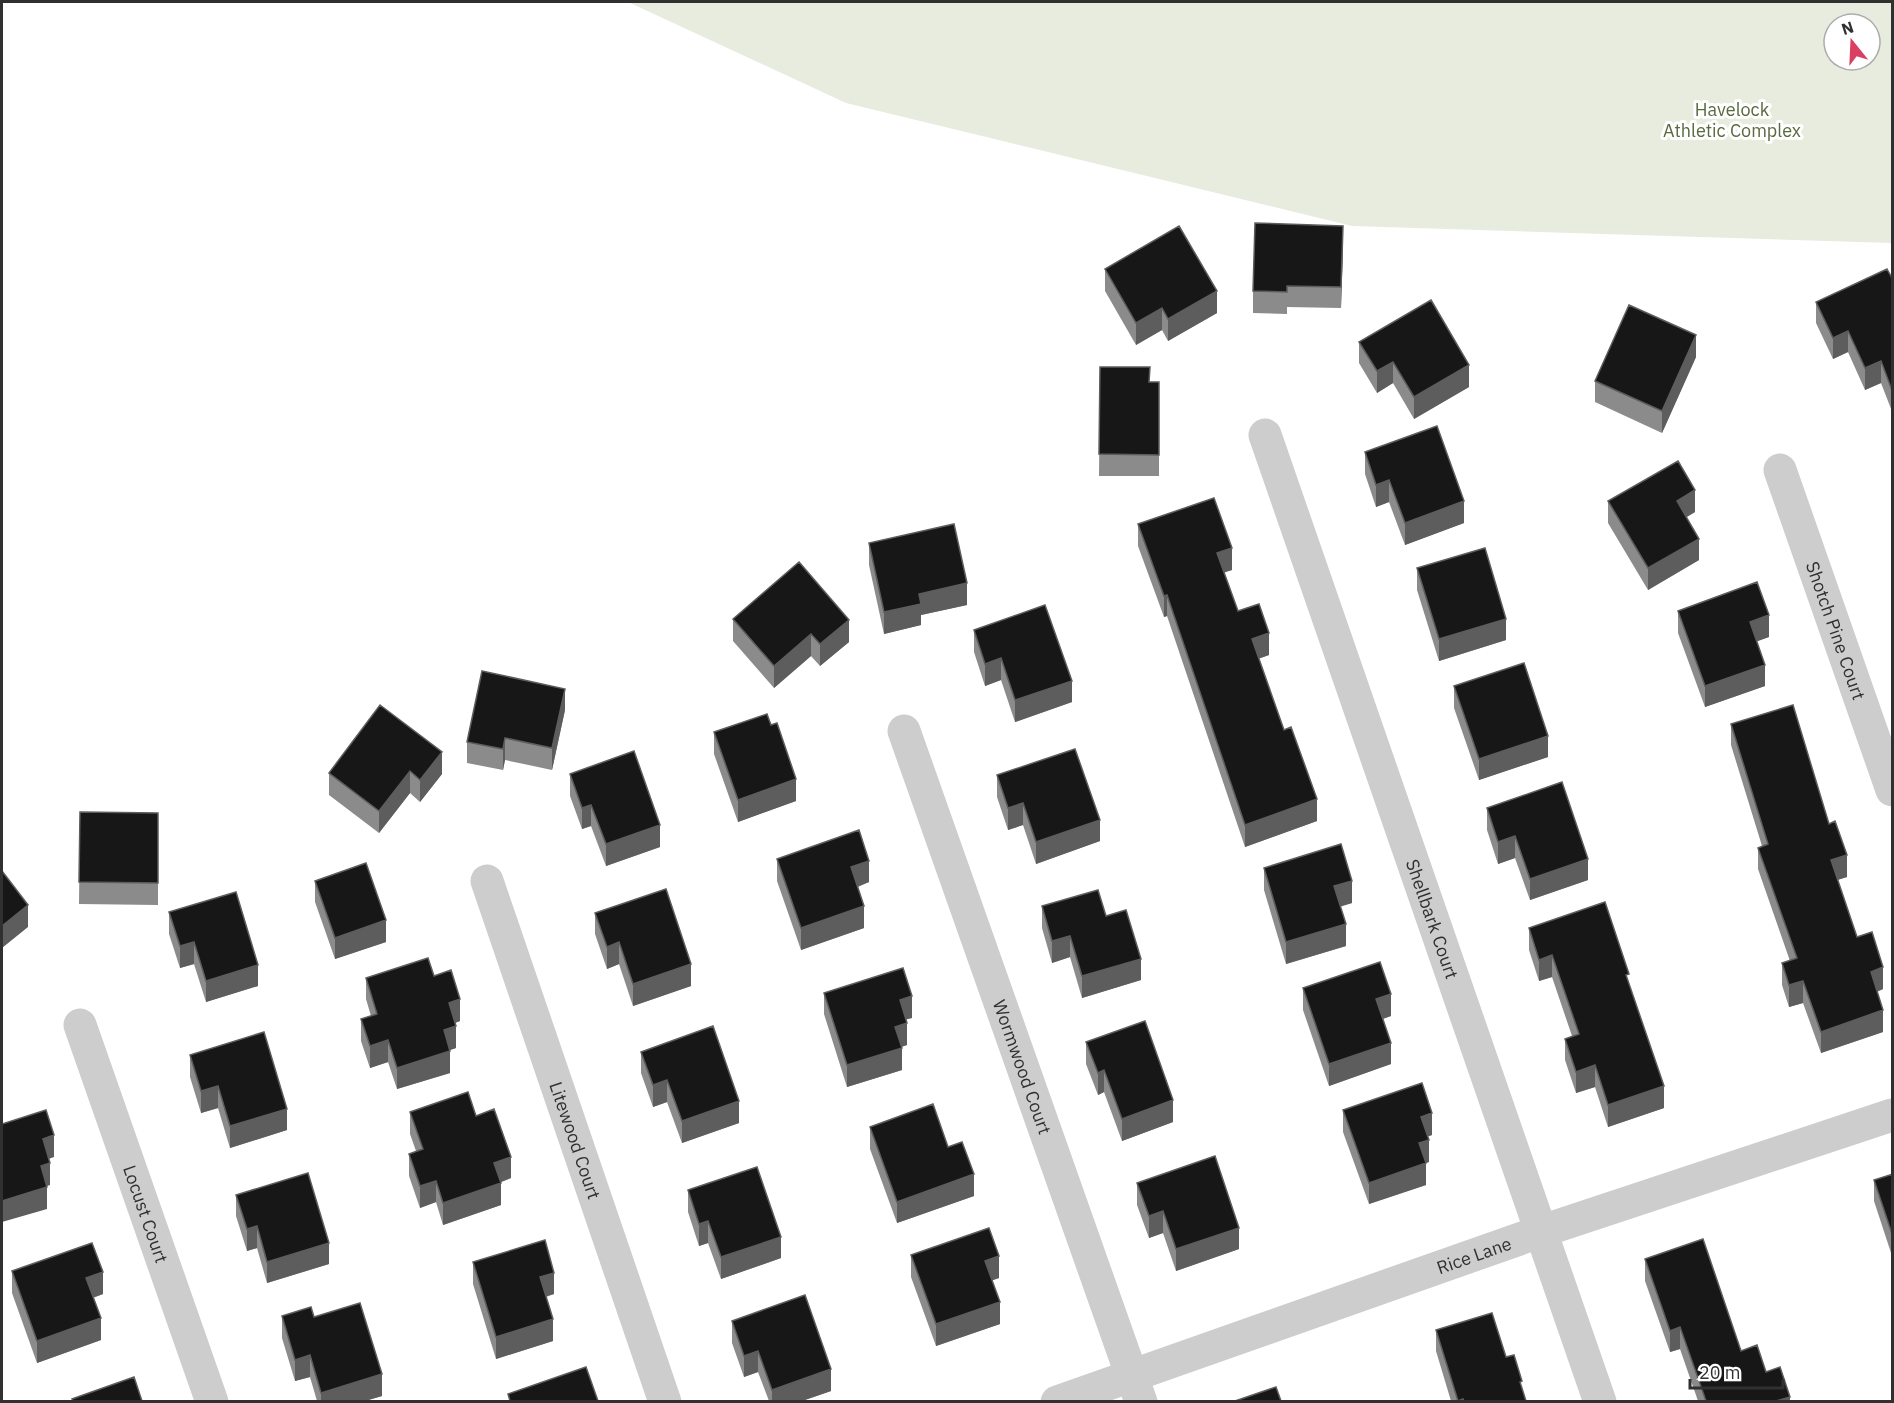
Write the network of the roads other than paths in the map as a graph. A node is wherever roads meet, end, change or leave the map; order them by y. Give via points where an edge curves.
1 (1265, 435) dead end
2 (1780, 470) dead end
3 (904, 731) dead end
4 (1893, 790) edge
5 (487, 881) dead end
6 (80, 1025) dead end
7 (1893, 1115) edge
8 (1542, 1231) junction
9 (1137, 1388) edge
10 (212, 1401) edge
11 (665, 1401) edge
12 (1058, 1401) edge
13 (1600, 1401) edge

1 - 8 street, Shellbark Court
2 - 4 street, Shotch Pine Court
3 - 9 street, Wormwood Court
5 - 11 street, Litewood Court
6 - 10 street, Locust Court
7 - 8 street, Rice Lane
8 - 9 street, Rice Lane
8 - 13 street, Shellbark Court
9 - 12 street, Rice Lane

